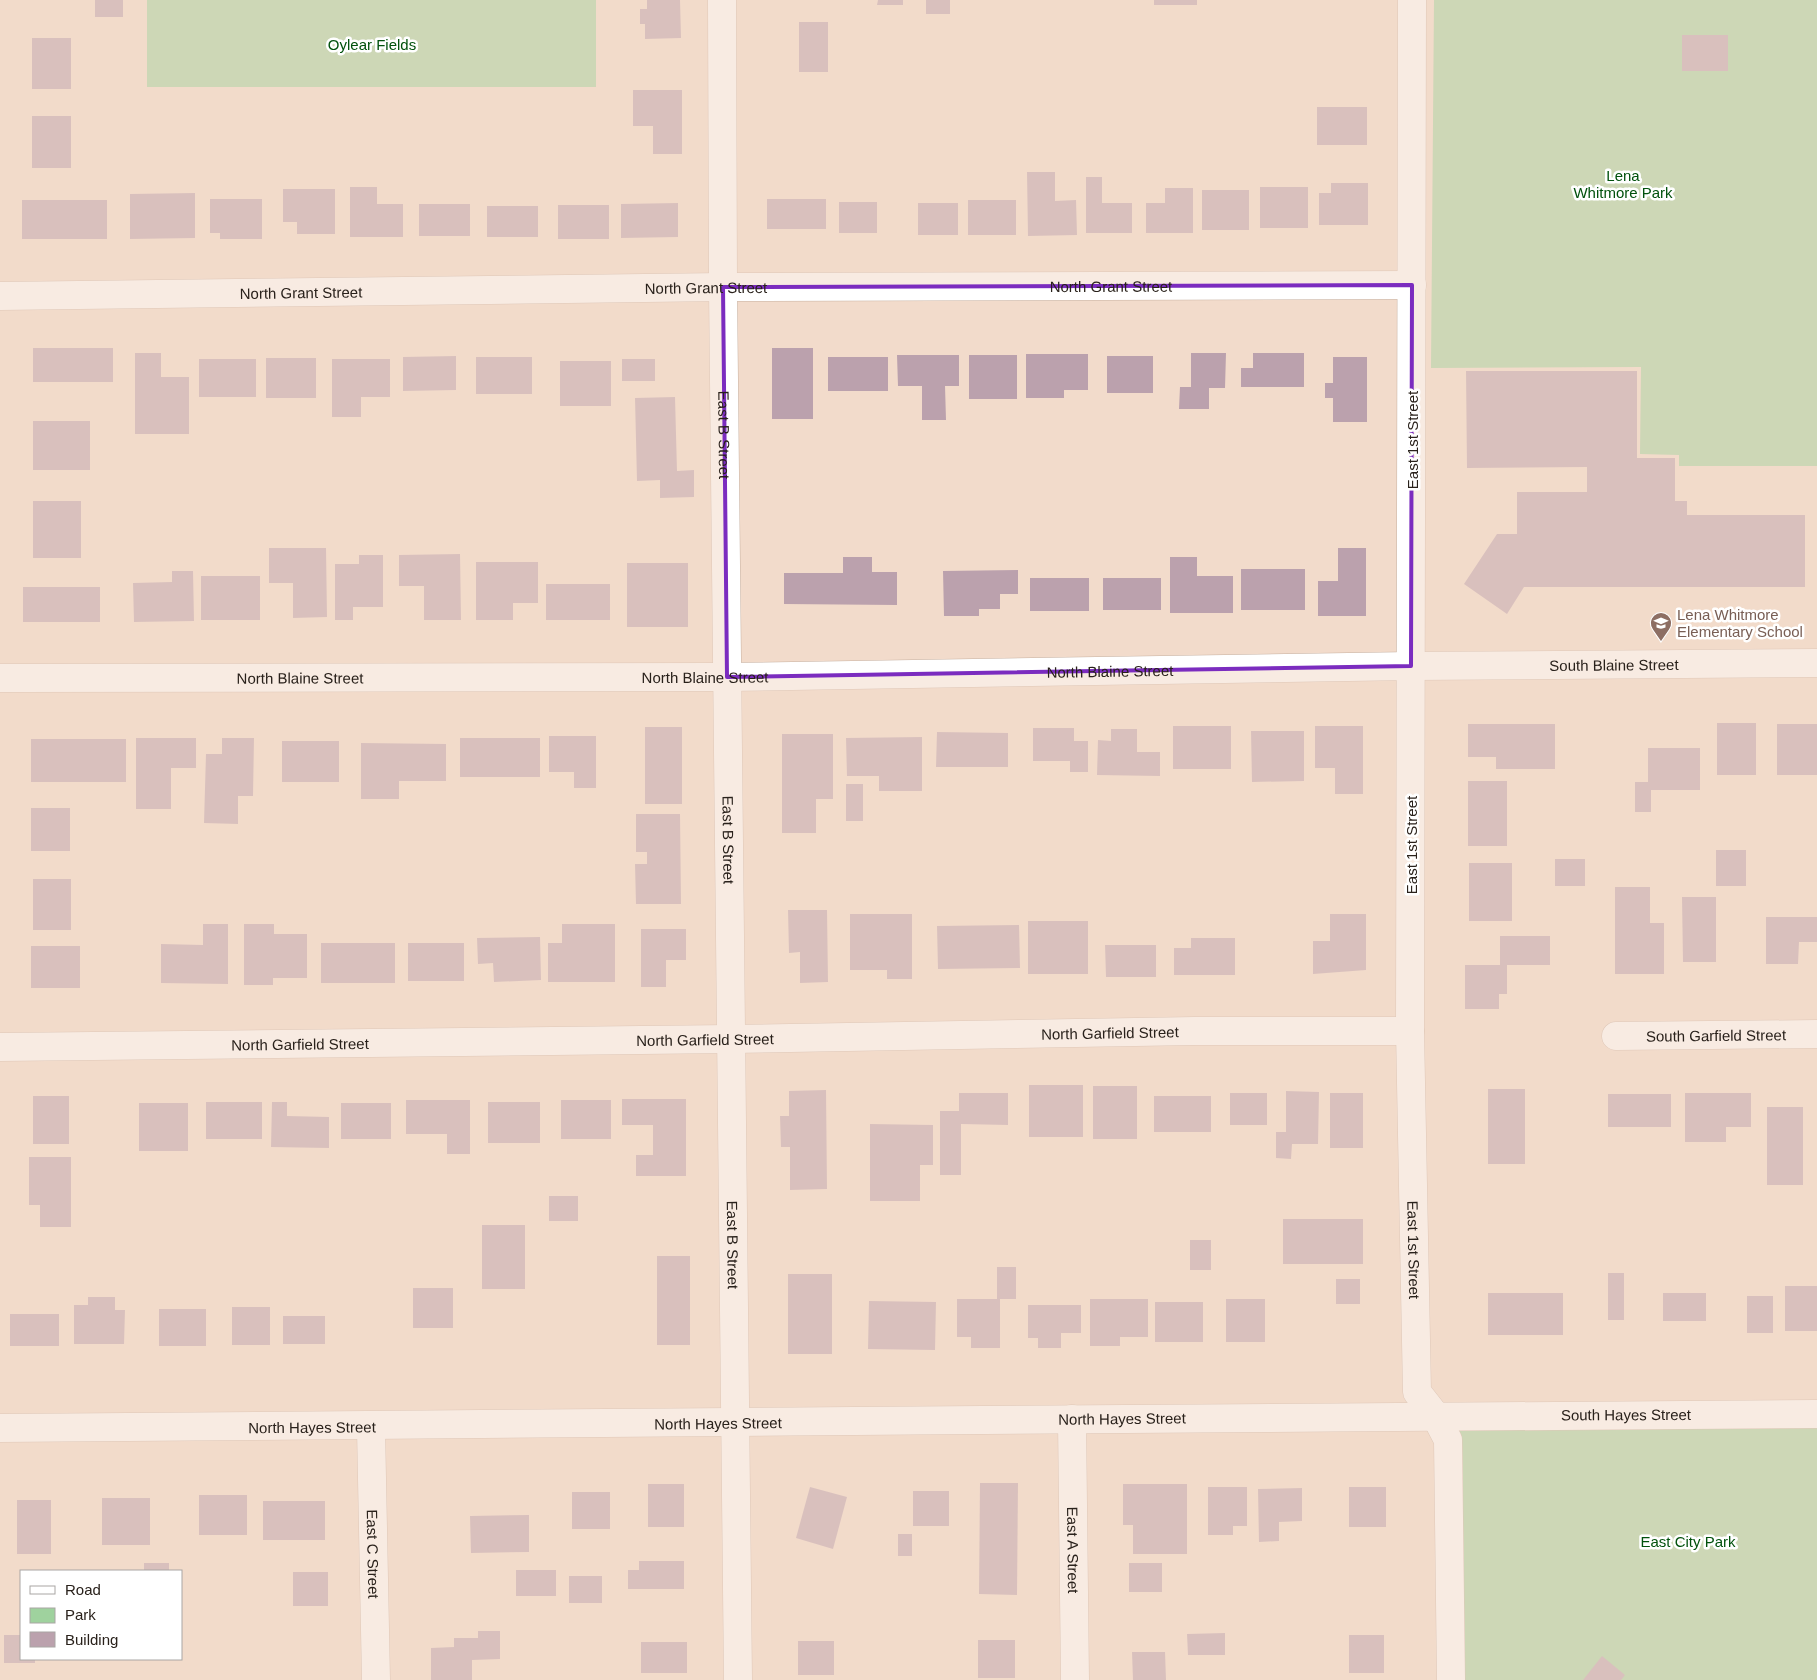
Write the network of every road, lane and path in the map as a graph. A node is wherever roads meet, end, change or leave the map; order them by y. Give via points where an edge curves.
1 (722, 0) edge
2 (1412, 0) edge
3 (1412, 285) junction
4 (722, 287) junction
5 (0, 296) edge
6 (1817, 663) edge
7 (1411, 666) junction
8 (727, 677) junction
9 (0, 678) edge
10 (1410, 1032) junction
11 (1817, 1034) edge
12 (1616, 1036) dead end
13 (730, 1039) junction
14 (0, 1047) edge
15 (1817, 1414) edge
16 (1434, 1415) junction
17 (1072, 1420) junction
18 (734, 1423) junction
19 (0, 1428) edge
20 (371, 1428) junction
21 (376, 1680) edge
22 (738, 1680) edge
23 (1075, 1680) edge
24 (1451, 1680) edge

1 - 4 street, East B Street
2 - 3 street, East 1st Street
3 - 4 street, North Grant Street
3 - 7 street, East 1st Street
4 - 5 street, North Grant Street
4 - 8 street, East B Street
6 - 7 street, South Blaine Street
7 - 8 street, North Blaine Street
7 - 10 street, East 1st Street
8 - 9 street, North Blaine Street
8 - 13 street, East B Street
10 - 13 street, North Garfield Street
10 - 16 street, East 1st Street via 1417,1392
11 - 12 street, South Garfield Street
13 - 14 street, North Garfield Street
13 - 18 street, East B Street
15 - 16 street, South Hayes Street
16 - 17 street, North Hayes Street
16 - 24 street, East 1st Street via 1448,1440
17 - 18 street, North Hayes Street
17 - 23 street, East A Street
18 - 20 street, North Hayes Street
18 - 22 street, East B Street
19 - 20 street, North Hayes Street
20 - 21 street, East C Street

